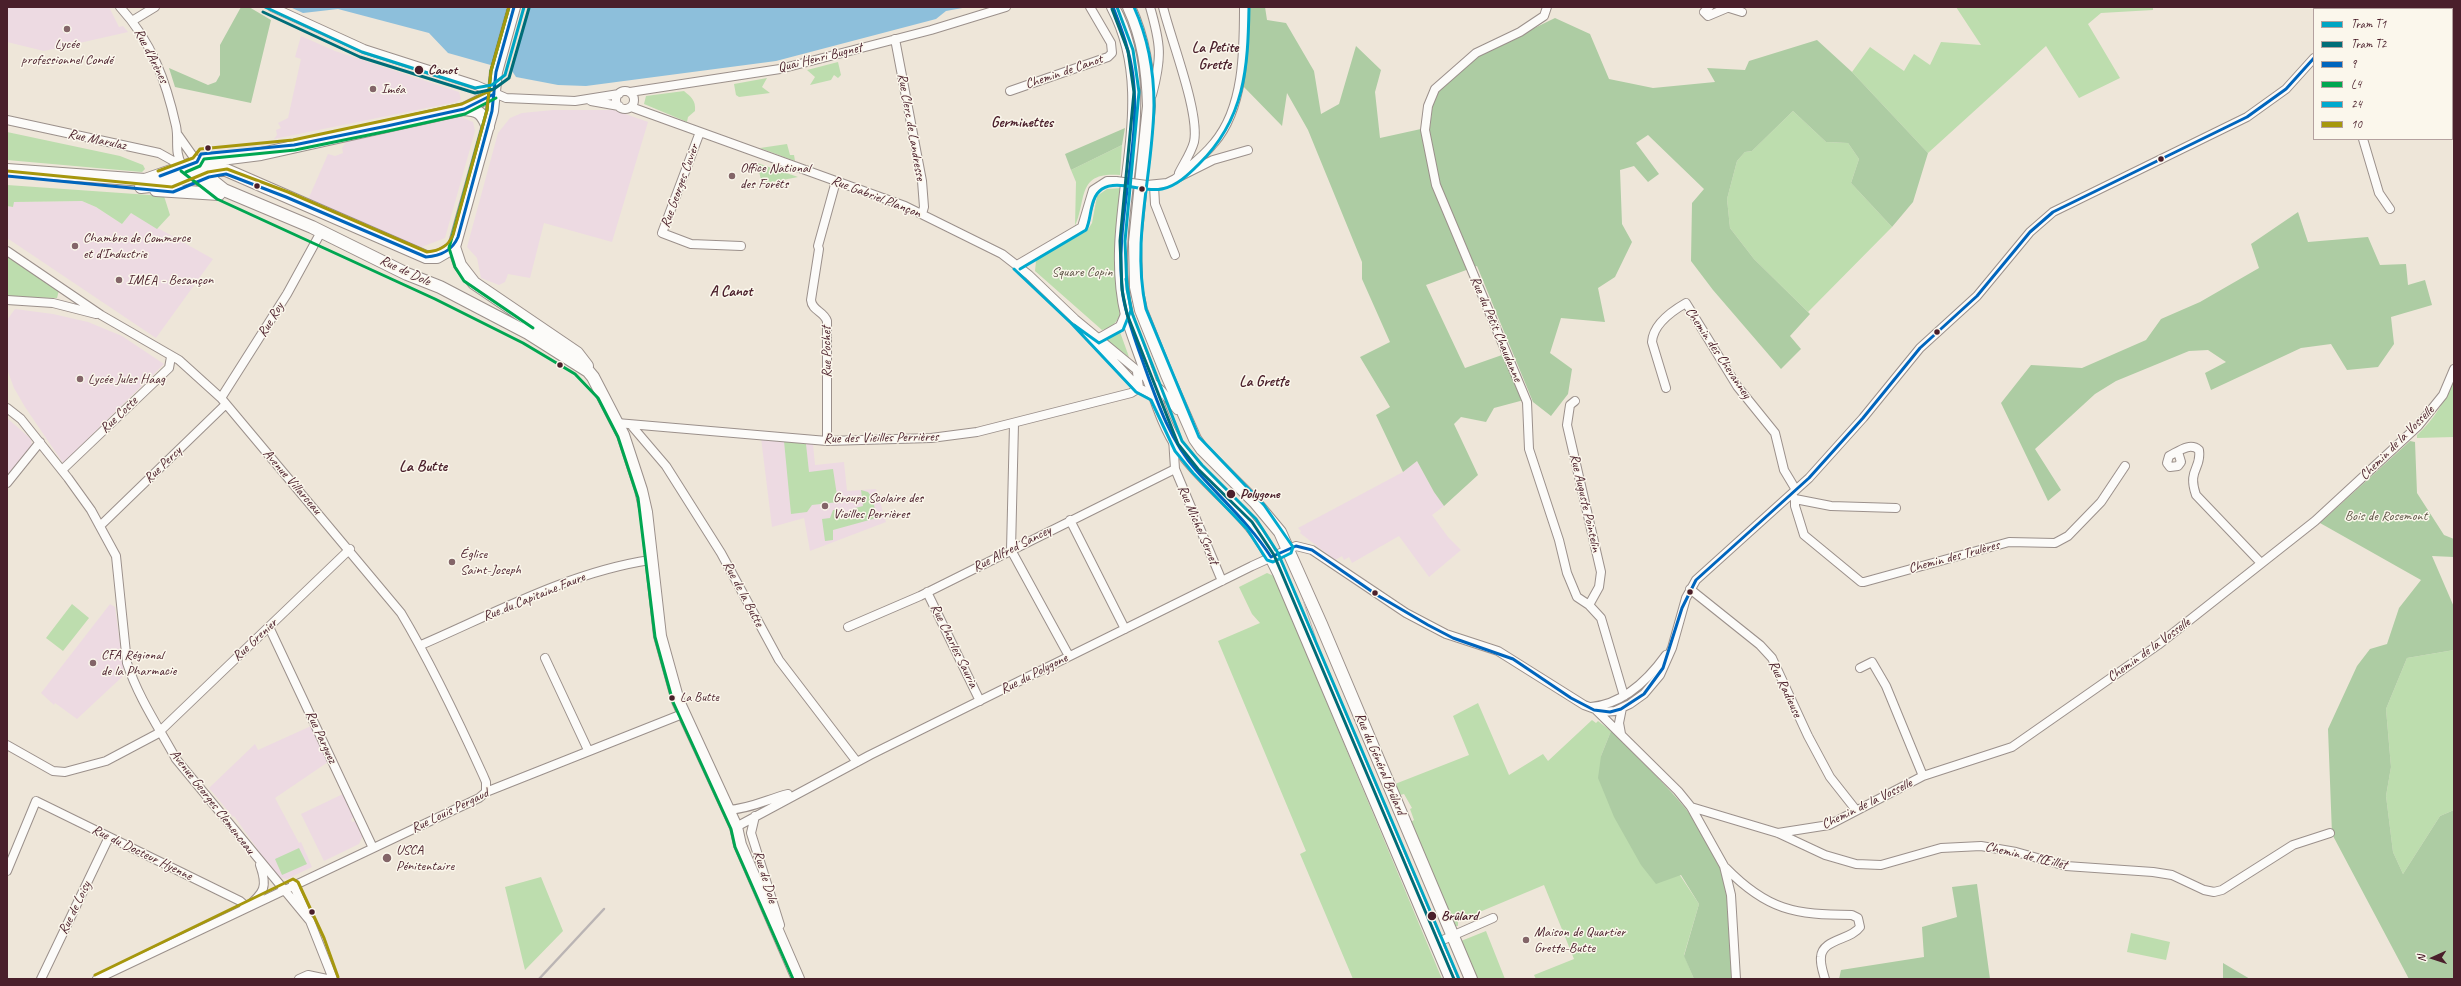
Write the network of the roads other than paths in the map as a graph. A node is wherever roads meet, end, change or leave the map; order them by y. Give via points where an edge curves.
1 (120, 7) edge
2 (155, 7) edge
3 (272, 7) edge
4 (514, 7) edge
5 (1006, 7) edge
6 (1090, 7) edge
7 (1113, 7) edge
8 (1129, 7) edge
9 (1150, 7) edge
10 (1163, 7) edge
11 (1244, 7) edge
12 (1547, 7) edge
13 (1709, 7) edge
14 (1726, 7) edge
15 (1742, 12) dead end
16 (132, 21) junction
17 (895, 39) junction
18 (2313, 59) edge
19 (1010, 91) dead end
20 (630, 92) junction
21 (494, 94) junction
22 (619, 94) junction
23 (587, 100) junction
24 (619, 106) junction
25 (1149, 106) junction
26 (631, 107) junction
27 (464, 109) junction
28 (7, 120) edge
29 (488, 127) junction
30 (700, 132) junction
31 (178, 134) junction
32 (2363, 140) edge
33 (1248, 150) dead end
34 (184, 167) junction
35 (199, 169) junction
36 (7, 170) edge
37 (7, 176) edge
38 (1175, 179) junction
39 (836, 181) junction
40 (1150, 185) junction
41 (135, 187) junction
42 (219, 194) junction
43 (2390, 209) dead end
44 (922, 214) junction
45 (319, 235) junction
46 (740, 246) dead end
47 (454, 247) junction
48 (7, 251) edge
49 (1175, 255) dead end
50 (1017, 265) junction
51 (7, 300) edge
52 (1126, 310) junction
53 (101, 315) junction
54 (1075, 319) junction
55 (1100, 338) junction
56 (1101, 348) junction
57 (171, 357) junction
58 (2454, 369) edge
59 (588, 370) junction
60 (1137, 372) junction
61 (1150, 381) junction
62 (1139, 388) junction
63 (1666, 388) dead end
64 (602, 395) junction
65 (1155, 396) junction
66 (224, 401) junction
67 (1575, 401) dead end
68 (7, 408) edge
69 (617, 423) junction
70 (1014, 424) junction
71 (631, 425) junction
72 (1173, 438) junction
73 (1195, 439) junction
74 (827, 441) junction
75 (40, 442) junction
76 (2178, 452) dead end
77 (2125, 466) dead end
78 (1175, 469) junction
79 (62, 470) junction
80 (7, 483) edge
81 (1794, 495) junction
82 (1896, 508) dead end
83 (1070, 520) junction
84 (100, 526) junction
85 (350, 549) junction
86 (1288, 549) junction
87 (1011, 550) junction
88 (1271, 557) junction
89 (650, 560) junction
90 (2261, 563) junction
91 (1222, 581) junction
92 (1690, 589) junction
93 (927, 592) junction
94 (1589, 605) junction
95 (269, 627) junction
96 (848, 627) dead end
97 (1125, 629) junction
98 (421, 645) junction
99 (1672, 648) junction
100 (1069, 656) junction
101 (545, 658) dead end
102 (1860, 668) dead end
103 (1624, 696) junction
104 (980, 701) junction
105 (1592, 708) junction
106 (1622, 708) junction
107 (685, 713) junction
108 (160, 731) junction
109 (1620, 734) junction
110 (7, 745) edge
111 (588, 750) junction
112 (857, 762) junction
113 (1923, 776) junction
114 (486, 792) junction
115 (797, 792) junction
116 (1691, 807) junction
117 (728, 810) junction
118 (1856, 810) junction
119 (755, 816) junction
120 (736, 827) junction
121 (1778, 833) junction
122 (2330, 833) dead end
123 (109, 837) junction
124 (373, 848) junction
125 (257, 859) junction
126 (1724, 866) junction
127 (7, 871) edge
128 (293, 884) junction
129 (282, 890) junction
130 (247, 907) junction
131 (1492, 918) dead end
132 (310, 921) junction
133 (1453, 936) junction
134 (1436, 943) junction
135 (790, 960) junction
136 (41, 979) edge
137 (97, 979) edge
138 (300, 979) edge
139 (327, 979) edge
140 (333, 979) edge
141 (798, 979) edge
142 (1451, 979) edge
143 (1471, 979) edge
144 (1736, 979) edge
145 (1824, 979) edge

1 - 16 street, Rue d'Arènes
2 - 16 street
3 - 21 street via 364,50 476,85
4 - 21 main road via 496,72
5 - 17 street, Quai Henri Bugnet
6 - 19 street, Chemin de Canot via 1111,43 1112,53 1108,57
7 - 52 main road, Rue du Général Brûlard via 1128,39 1135,78 1135,107 1121,261
8 - 25 main road via 1142,40
9 - 25 street via 1158,34 1160,55
10 - 38 street via 1195,128 1194,143
11 - 38 street via 1244,38 1238,90 1227,122 1215,142
12 - 94 street, Rue du Petit Chaudanne via 1544,16 1520,32 1476,53 1435,89 1428,106 1425,130 1436,185 1527,402 1529,449 1559,540 1567,573 1577,597
13 - 14 street via 1704,12 1708,16
14 - 15 street
16 - 31 street, Rue d'Arènes via 158,64 168,91
17 - 20 street, Quai Henri Bugnet via 780,68
17 - 44 street, Rue Clerc de Landresse via 922,181
18 - 81 street via 2286,89 2248,117 2053,212 2030,232 1977,296 1920,348
20 - 22 street via 624,91
20 - 26 street via 634,99
21 - 23 street via 506,98 540,101
21 - 27 main road
21 - 29 main road
22 - 23 street
22 - 24 street
23 - 24 street
24 - 26 street via 625,109
25 - 73 main road via 1135,242 1135,273 1141,310
26 - 30 street, Rue Gabriel Plançon
27 - 29 main road via 481,113
27 - 35 main road
28 - 34 street, Rue Marulaz via 158,153
29 - 47 main road
30 - 39 street, Rue Gabriel Plançon
30 - 46 street, Rue Georges Cuvier via 662,233 691,244
31 - 34 street, Rue d'Arènes via 177,156
31 - 35 street, Rue d'Arènes
32 - 43 street via 2379,192
33 - 38 street via 1213,160
34 - 35 main road, Rue de Dole
34 - 36 main road via 156,177 138,180
35 - 41 main road via 168,184
35 - 42 main road, Rue de Dole
35 - 45 main road, Rue de Dole via 224,190
35 - 47 main road via 231,171 426,257 437,257
37 - 41 main road
38 - 40 street
39 - 44 street, Rue Gabriel Plançon
39 - 74 street, Rue Pochet via 818,246 812,304 827,321
40 - 49 street
40 - 50 street, bridge via 1107,181 1093,190 1082,227
41 - 42 main road
42 - 45 main road, Rue de Dole
44 - 50 street, Rue Gabriel Plançon via 1002,254
45 - 59 main road, Rue de Dole via 440,287 528,333
45 - 64 main road, Rue de Dole via 525,339 573,367
45 - 66 street, Rue Roy
47 - 59 main road via 460,266 474,283 577,353
48 - 53 street, Avenue Villarceau
50 - 54 street, Rue Gabriel Plançon
51 - 53 street via 53,303
52 - 55 street via 1120,326
52 - 61 main road, Rue du Général Brûlard
53 - 57 street, Avenue Villarceau
54 - 55 street, Rue Gabriel Plançon
54 - 56 street, Rue Gabriel Plançon
55 - 56 street
55 - 60 street, Rue Gabriel Plançon
56 - 62 street, Rue Gabriel Plançon
57 - 66 street, Avenue Villarceau via 179,360
57 - 79 street, Rue Coste via 169,368
58 - 90 street, Chemin de la Vosselle via 2443,395 2410,434 2315,521
59 - 64 main road, Rue de Dole
60 - 61 street, Rue Gabriel Plançon
60 - 62 street
61 - 65 main road, Rue du Général Brûlard
61 - 73 street, Rue Gabriel Plançon via 1173,402
62 - 65 street, Rue Gabriel Plançon
62 - 70 street, Rue des Vieilles Perrières via 1129,394
63 - 81 street, Chemin des Chevanney via 1652,342 1653,336 1664,318 1686,303 1737,386 1775,432 1784,470
64 - 69 main road, Rue de Dole
65 - 72 main road, Rue du Général Brûlard
66 - 84 street, Rue Percy
66 - 85 street, Avenue Villarceau
67 - 94 street, Rue Auguste Pointelin via 1570,405 1567,425 1600,572 1599,587
68 - 75 street, Avenue Georges Clemenceau via 21,419
69 - 71 street, Rue des Vieilles Perrières
69 - 89 main road, Rue de Dole via 635,468 643,497
70 - 74 street, Rue des Vieilles Perrières via 931,438
70 - 87 street
71 - 74 street, Rue des Vieilles Perrières
71 - 112 street, Rue de la Butte via 666,466 721,553 779,660
72 - 78 street, Rue Michel Servet
72 - 88 main road, Rue du Général Brûlard via 1197,470 1251,526
73 - 86 main road, Rue du Général Brûlard via 1268,517 1280,532
75 - 79 street, Avenue Georges Clemenceau
75 - 80 street
76 - 90 street via 2189,446 2195,446 2199,450 2200,457 2193,472 2196,495
77 - 81 street, Chemin des Trulères via 2101,502 2068,536 2055,543 2009,542 1864,582 1804,535
78 - 83 street, Rue Alfred Sancey
78 - 91 street, Rue Michel Servet
79 - 84 street, Avenue Georges Clemenceau
81 - 82 street via 1831,506
81 - 92 street via 1696,580
83 - 87 street, Rue Alfred Sancey
83 - 97 street
84 - 108 street, Avenue Georges Clemenceau via 116,556 127,663
85 - 95 street, Rue Grenier
85 - 98 street, Avenue Villarceau via 401,613
86 - 88 street, Rue du Polygone
86 - 105 street via 1298,546 1312,550 1406,613 1446,634 1498,651
86 - 133 main road, Rue du Général Brûlard
87 - 93 street, Rue Alfred Sancey
87 - 100 street
88 - 91 street, Rue du Polygone
88 - 134 main road, Rue du Général Brûlard
89 - 98 street, Rue du Capitaine Faure via 600,570
89 - 107 main road, Rue de Dole via 660,636 678,701
90 - 113 street, Chemin de la Vosselle via 2158,645 2012,747
91 - 97 street, Rue du Polygone
92 - 99 street
92 - 118 street, Rue Radieuse via 1760,645 1772,658 1811,743 1830,777
93 - 96 street, Rue Alfred Sancey
93 - 104 street, Rue Charles Sauria
94 - 103 street, Rue du Petit Chaudanne via 1601,618
95 - 108 street, Rue Grenier
95 - 124 street, Rue Parguez
97 - 100 street, Rue du Polygone
98 - 114 street, Avenue Villarceau via 483,775
99 - 103 street via 1642,683
99 - 106 street via 1664,668 1650,688
100 - 104 street, Rue du Polygone
101 - 111 street
102 - 113 street via 1872,662 1886,686
103 - 105 street
104 - 112 street, Rue du Polygone
105 - 106 street via 1609,712
105 - 109 street
106 - 109 street
107 - 111 street, Rue Louis Pergaud
107 - 117 main road, Rue de Dole
108 - 110 street, Rue Grenier via 106,761 85,768 58,772
108 - 125 street, Avenue Georges Clemenceau via 176,759
109 - 116 street
111 - 114 street, Rue Louis Pergaud
112 - 115 street, Rue du Polygone
113 - 118 street, Chemin de la Vosselle
114 - 124 street, Rue Louis Pergaud via 479,798
115 - 117 street, Rue du Polygone via 766,799 745,809
115 - 119 street, Rue du Polygone
116 - 121 street, Chemin de l'Œillet
116 - 126 street
117 - 120 main road, Rue de Dole
118 - 121 street, Chemin de la Vosselle via 1829,825
119 - 120 street, Rue du Polygone
119 - 135 street, Rue de Dole via 751,832
120 - 135 main road, Rue de Dole via 740,845
121 - 122 street, Chemin de l'Œillet via 1825,855 1856,864 1881,866 1941,848 1981,846 2016,852 2066,866 2153,872 2172,876 2214,892 2222,890 2293,845
123 - 127 street, Rue du Docteur Hyenne via 36,802
123 - 130 street, Rue du Docteur Hyenne via 240,901
123 - 136 street, Rue de Loisy
124 - 128 street, Rue Louis Pergaud
125 - 129 street, Avenue Georges Clemenceau
125 - 130 street via 264,882 259,897
126 - 144 street via 1731,895
126 - 145 street via 1755,895 1794,912 1810,915 1852,915 1858,918 1860,927 1856,934 1827,946 1823,951 1820,959
128 - 129 street, Rue Louis Pergaud
128 - 132 street
129 - 130 street, Rue Louis Pergaud
129 - 132 street, Avenue Georges Clemenceau
130 - 137 street, Rue Louis Pergaud
131 - 133 street
132 - 140 street, Avenue Georges Clemenceau
133 - 134 street
133 - 143 main road, Rue du Général Brûlard
134 - 142 main road, Rue du Général Brûlard
135 - 141 main road, Rue de Dole
138 - 139 street via 308,975

